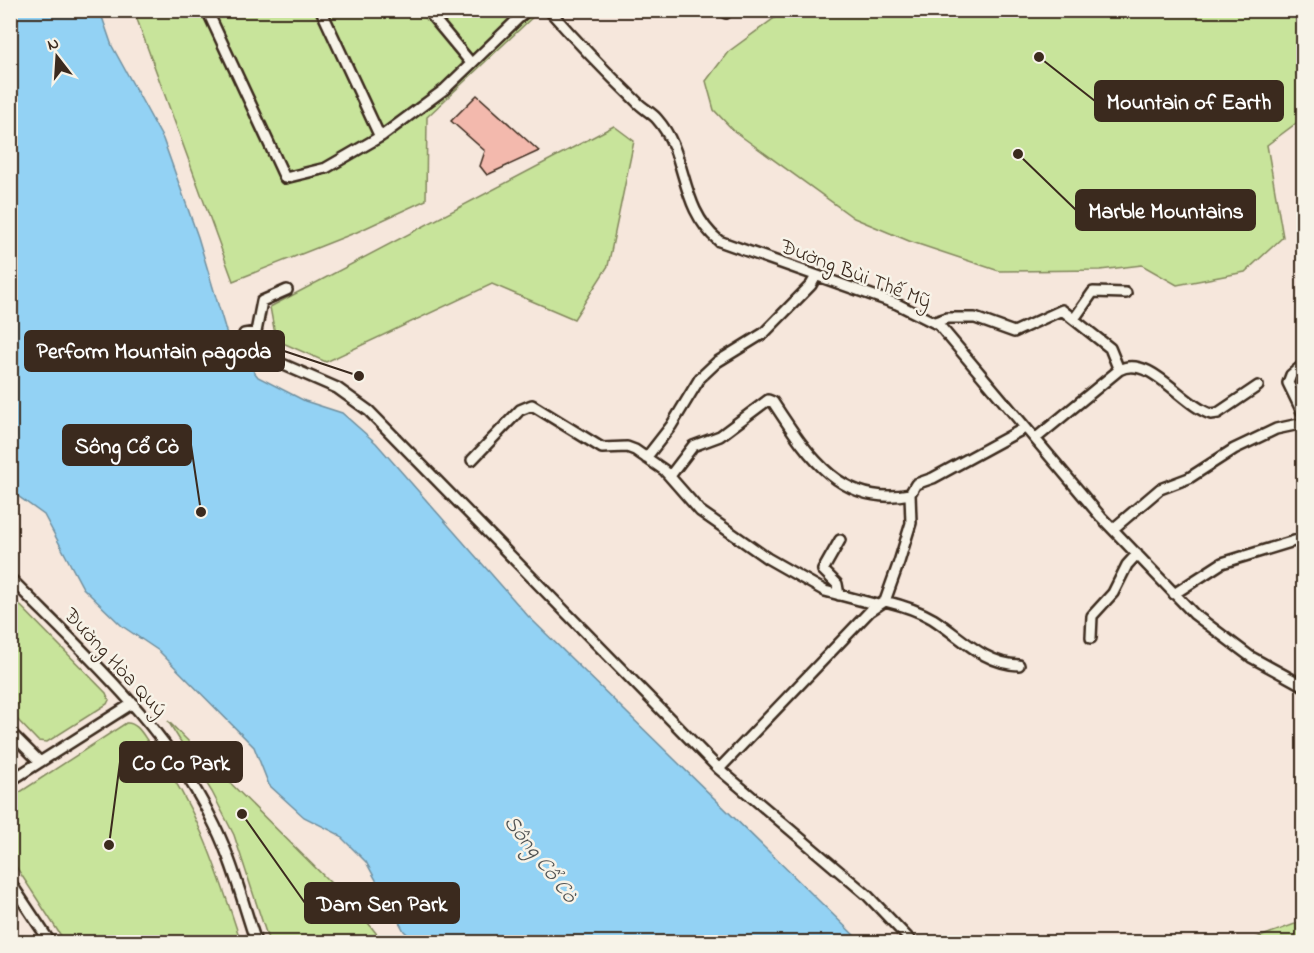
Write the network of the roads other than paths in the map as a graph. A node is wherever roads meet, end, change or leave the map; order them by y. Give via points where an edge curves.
1 (207, 10) edge
2 (321, 10) edge
3 (428, 10) edge
4 (527, 10) edge
5 (549, 10) edge
6 (471, 63) junction
7 (380, 137) junction
8 (816, 276) junction
9 (287, 290) dead end
10 (1126, 293) dead end
11 (1074, 319) junction
12 (934, 322) junction
13 (1304, 364) edge
14 (1119, 370) junction
15 (1258, 386) dead end
16 (1304, 416) edge
17 (1304, 423) edge
18 (1025, 428) junction
19 (1035, 439) junction
20 (646, 458) junction
21 (472, 460) dead end
22 (670, 476) junction
23 (910, 494) junction
24 (1113, 529) junction
25 (1304, 538) edge
26 (840, 540) dead end
27 (1137, 554) junction
28 (10, 578) edge
29 (1174, 594) junction
30 (839, 595) junction
31 (882, 603) junction
32 (1091, 638) dead end
33 (1019, 665) dead end
34 (1304, 686) edge
35 (133, 703) junction
36 (10, 732) edge
37 (40, 762) junction
38 (719, 769) junction
39 (10, 782) edge
40 (10, 882) edge
41 (50, 942) edge
42 (256, 942) edge
43 (912, 942) edge

1 - 7 street via 285,178 327,168
2 - 7 street
3 - 6 street
4 - 6 street
5 - 8 street, Đường Bùi Thế Mỹ via 657,120 673,145 703,228 719,241
6 - 7 street via 445,89
8 - 12 street, Đường Bùi Thế Mỹ via 897,304
8 - 20 street via 764,333 717,362 700,378
9 - 38 street via 262,301 256,332 244,334 259,354 337,388 369,411
10 - 11 street via 1093,292
11 - 12 street via 1058,310 1010,332 975,318
11 - 14 street via 1110,348
12 - 18 street, Đường Bùi Thế Mỹ
13 - 16 street via 1288,383
14 - 15 street via 1141,367 1211,414
14 - 19 street
17 - 24 street via 1276,429 1234,449 1189,478 1160,489
18 - 19 street, Đường Bùi Thế Mỹ
18 - 23 street via 916,484
19 - 24 street, Đường Bùi Thế Mỹ
20 - 21 street via 627,447 602,448 529,405 510,419
20 - 22 street
22 - 23 street via 693,446 720,436 768,400 809,456 830,477 868,493
22 - 30 street via 690,501 720,527 810,583
23 - 31 street via 911,522
24 - 27 street, Đường Bùi Thế Mỹ
25 - 29 street via 1222,563
26 - 30 street via 823,570 837,584
27 - 29 street, Đường Bùi Thế Mỹ
27 - 32 street via 1126,564 1113,593 1092,616
28 - 35 street, Đường Hòa Quý
29 - 34 street, Đường Bùi Thế Mỹ via 1216,633
30 - 31 street
31 - 33 street via 907,607 999,663
31 - 38 street
35 - 37 street
35 - 42 street, Đường Hòa Quý via 175,755 208,812
36 - 37 street
37 - 39 street
38 - 43 street via 867,895
40 - 41 street

